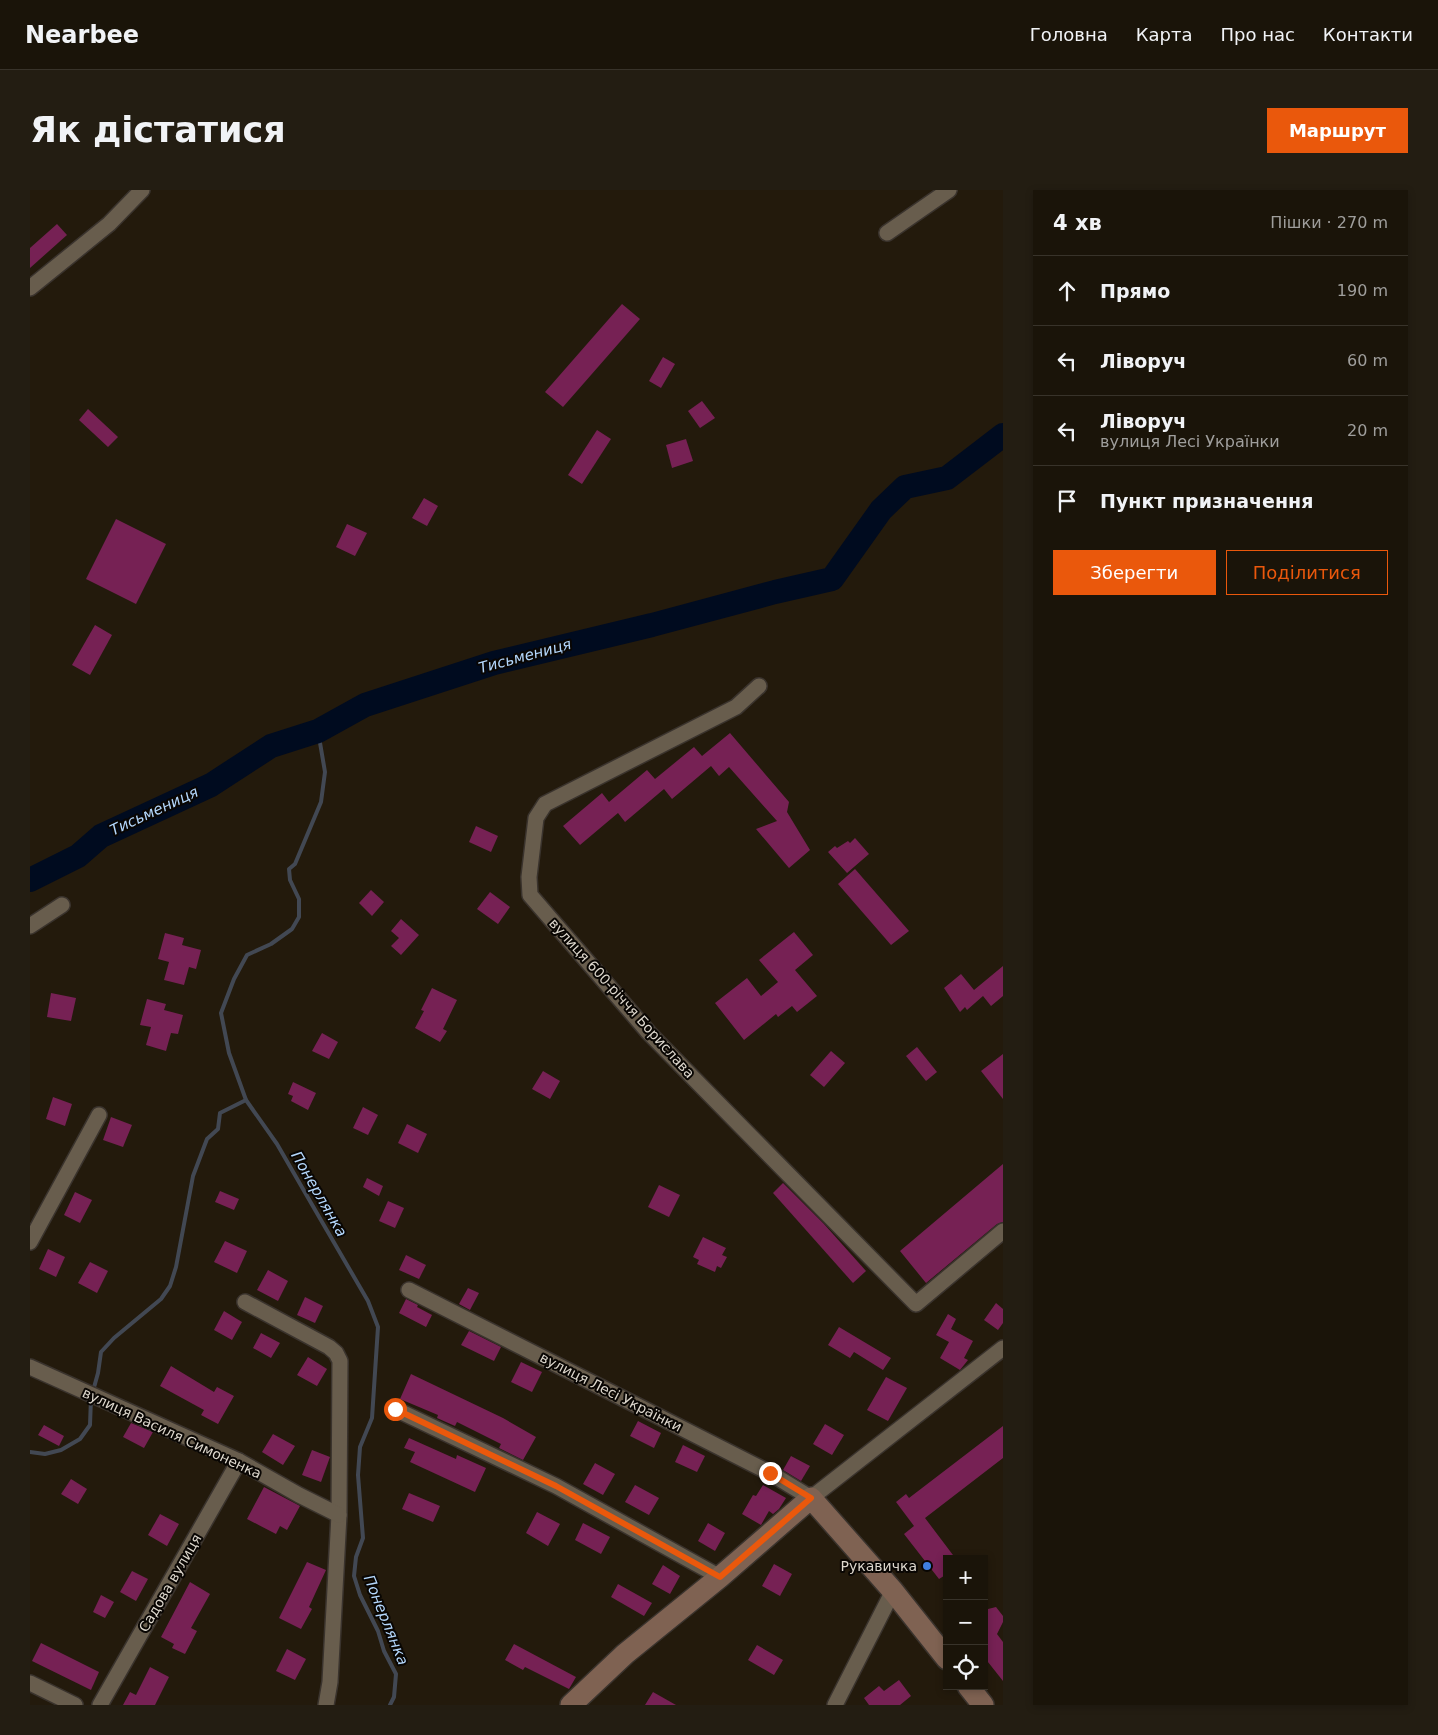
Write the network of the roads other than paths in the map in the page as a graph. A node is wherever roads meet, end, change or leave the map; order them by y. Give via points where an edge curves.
1 (142, 190) edge
2 (949, 190) edge
3 (888, 233) dead end
4 (30, 288) edge
5 (759, 686) dead end
6 (62, 905) dead end
7 (30, 926) edge
8 (99, 1115) dead end
9 (1003, 1231) edge
10 (30, 1242) edge
11 (409, 1290) dead end
12 (245, 1302) dead end
13 (1003, 1348) edge
14 (30, 1367) edge
15 (395, 1409) dead end
16 (239, 1461) junction
17 (811, 1498) junction
18 (339, 1515) junction
19 (720, 1577) junction
20 (893, 1591) junction
21 (943, 1654) edge
22 (30, 1683) edge
23 (971, 1690) edge
24 (75, 1705) edge
25 (100, 1705) edge
26 (326, 1705) edge
27 (571, 1705) edge
28 (835, 1705) edge
29 (983, 1705) edge

1 - 4 street via 109,224
2 - 3 street
5 - 9 street, вулиця 600-річчя Борислава via 736,707 545,804 536,818 530,895 650,1033 916,1304
6 - 7 street
8 - 10 street
11 - 17 street, вулиця Лесі Українки via 770,1473
12 - 18 street via 329,1347 340,1361
13 - 17 street
14 - 16 street, вулиця Василя Симоненка
15 - 19 street via 556,1486
16 - 18 street, вулиця Василя Симоненка
16 - 25 street, Садова вулиця
17 - 19 street
17 - 20 street
18 - 26 street
19 - 27 street via 625,1654
20 - 21 street
20 - 28 street
22 - 24 street
23 - 29 street

